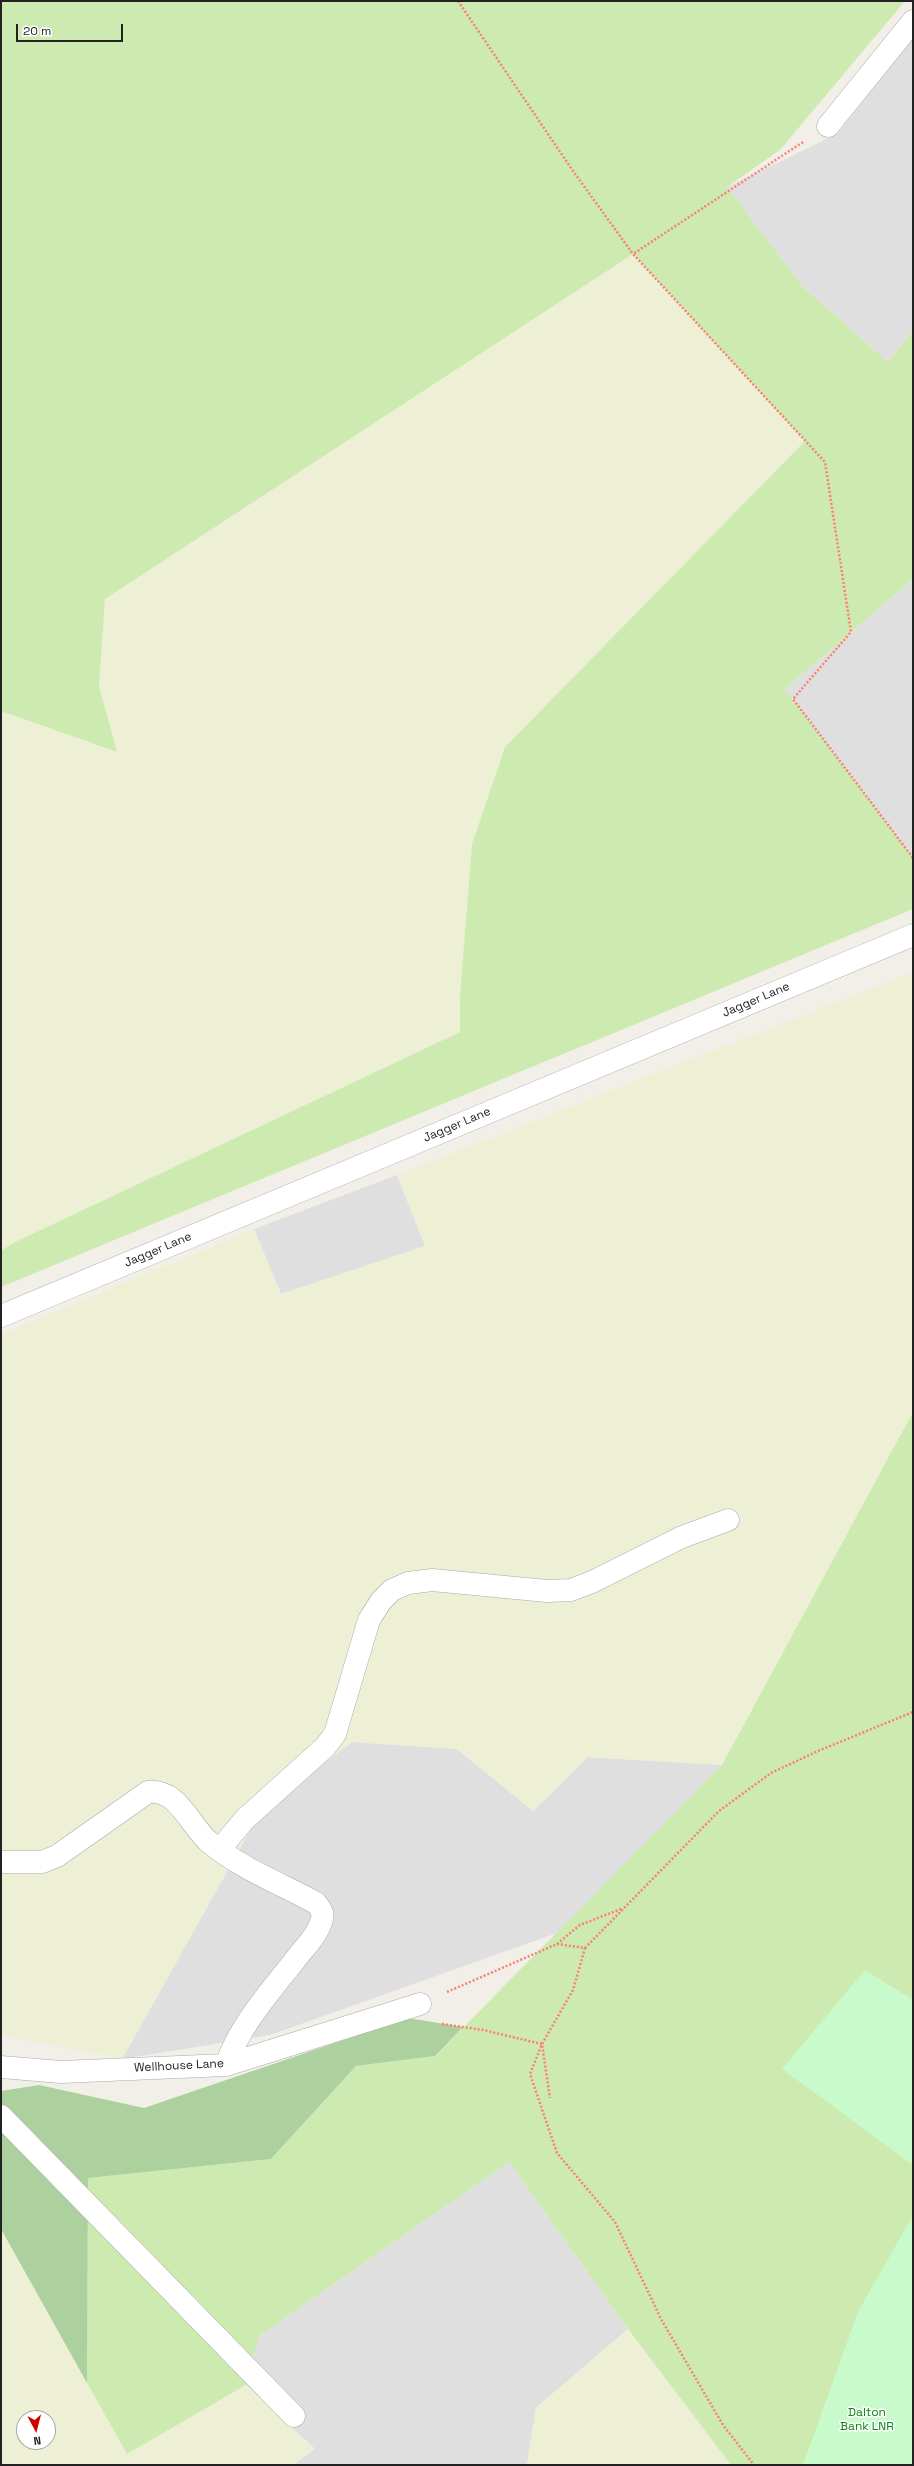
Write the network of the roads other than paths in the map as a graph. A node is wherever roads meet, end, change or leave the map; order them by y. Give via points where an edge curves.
1 (913, 22) edge
2 (828, 126) road end
3 (913, 935) edge
4 (1, 1316) edge
5 (728, 1520) dead end
6 (220, 1849) junction
7 (1, 1862) edge
8 (420, 2004) road end
9 (226, 2065) junction
10 (1, 2067) edge
11 (1, 2116) edge
12 (294, 2416) dead end

1 - 2 street
3 - 4 street, Jagger Lane
5 - 6 street via 682,1537 571,1590 546,1591 432,1580 408,1583 392,1590 369,1620 335,1734 325,1747 244,1819
6 - 7 street via 209,1842 175,1801 157,1791 148,1792 57,1856 42,1862
6 - 9 street via 316,1903 322,1910 322,1919 313,1937 241,2032
8 - 9 street, Wellhouse Lane
9 - 10 street, Wellhouse Lane via 61,2072
11 - 12 street

